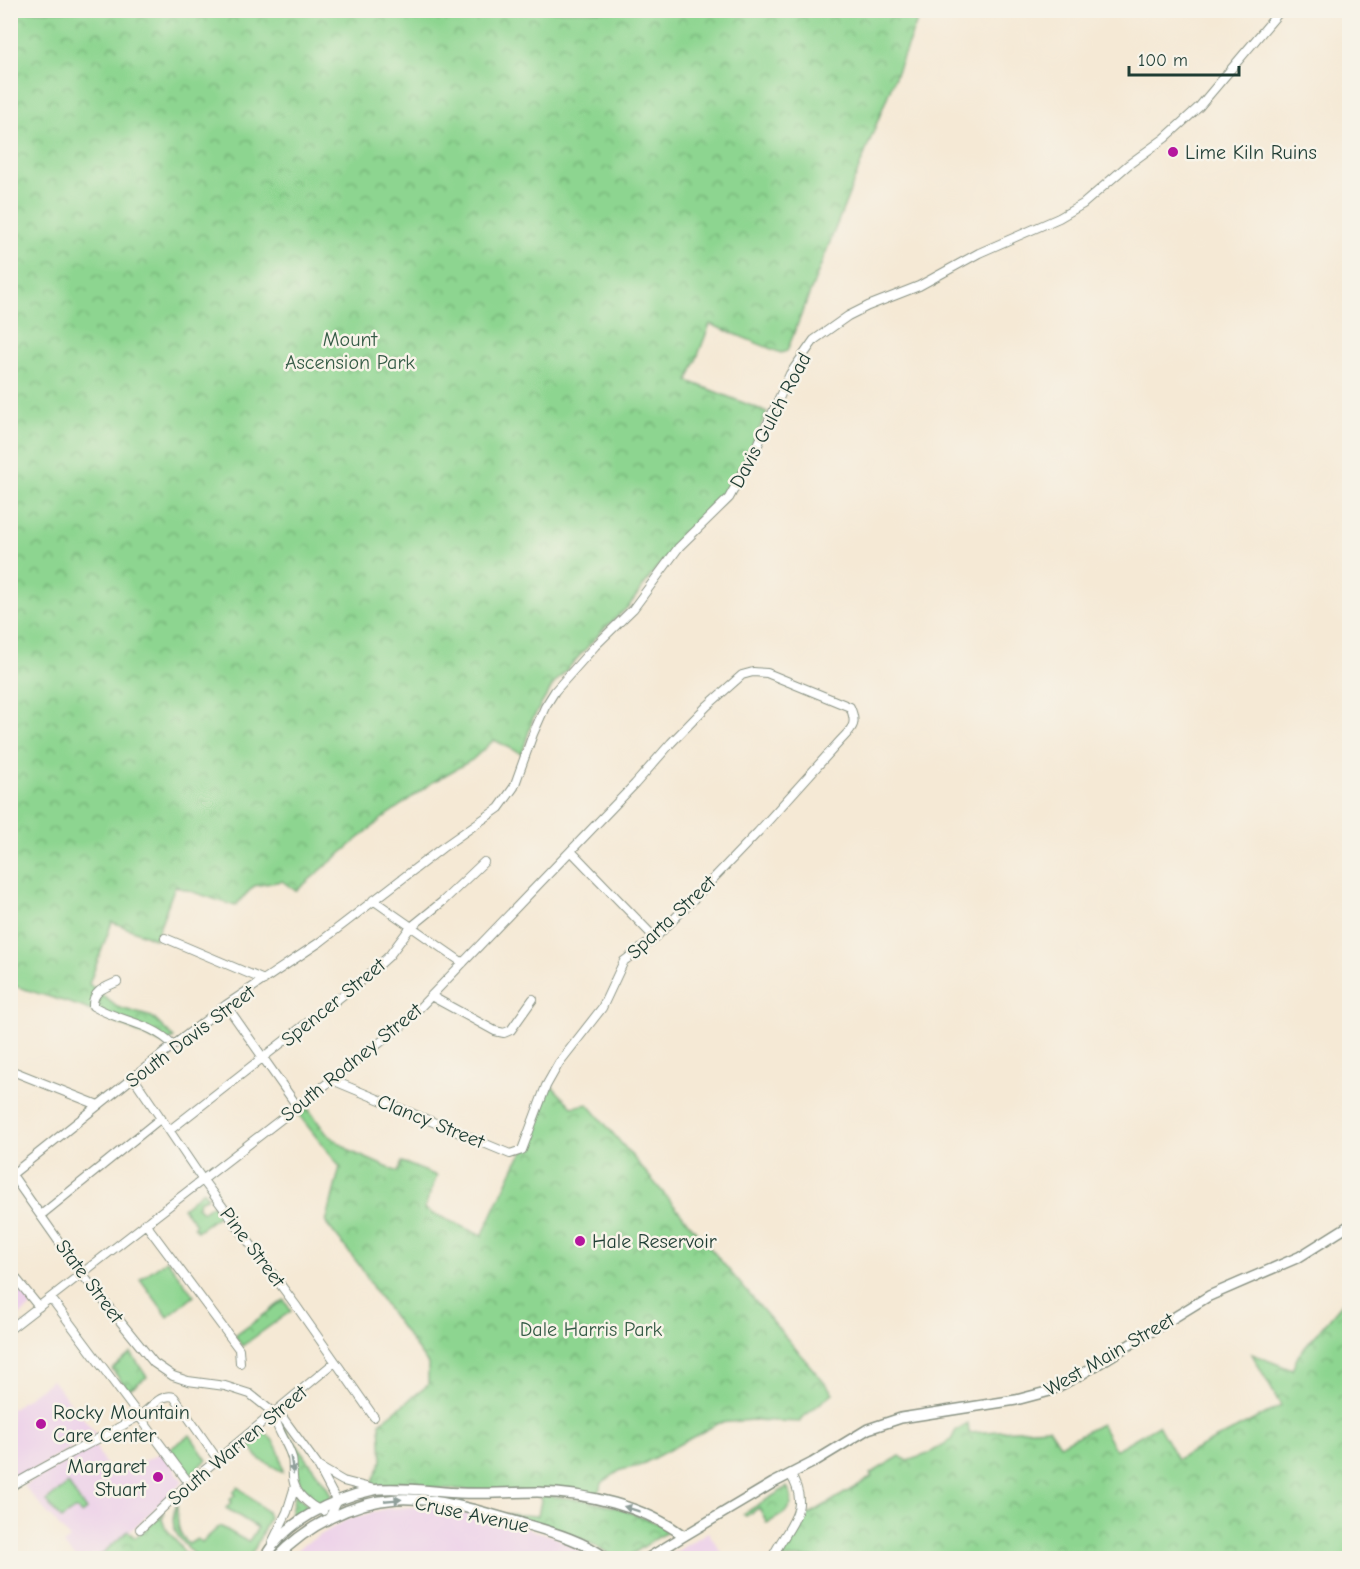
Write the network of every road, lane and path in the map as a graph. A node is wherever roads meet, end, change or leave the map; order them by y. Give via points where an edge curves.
1 (1281, 10) edge
2 (767, 673) joint
3 (571, 851) junction
4 (484, 862) dead end
5 (373, 900) junction
6 (411, 928) junction
7 (165, 938) dead end
8 (655, 938) junction
9 (463, 963) junction
10 (264, 981) junction
11 (117, 982) dead end
12 (431, 996) junction
13 (533, 999) dead end
14 (226, 1005) junction
15 (173, 1045) junction
16 (262, 1058) junction
17 (10, 1070) edge
18 (133, 1077) junction
19 (332, 1080) junction
20 (98, 1105) junction
21 (297, 1106) junction
22 (161, 1118) junction
23 (170, 1130) junction
24 (525, 1141) joint
25 (11, 1174) edge
26 (202, 1179) junction
27 (41, 1215) junction
28 (145, 1223) junction
29 (1350, 1225) edge
30 (10, 1271) edge
31 (81, 1273) junction
32 (51, 1298) junction
33 (39, 1307) junction
34 (10, 1329) edge
35 (335, 1362) junction
36 (240, 1363) dead end
37 (275, 1414) junction
38 (140, 1415) junction
39 (374, 1417) dead end
40 (218, 1460) junction
41 (318, 1466) junction
42 (790, 1474) junction
43 (189, 1483) junction
44 (295, 1486) junction
45 (10, 1487) edge
46 (375, 1490) junction
47 (337, 1502) junction
48 (318, 1509) junction
49 (332, 1516) junction
50 (140, 1529) dead end
51 (684, 1536) junction
52 (270, 1548) junction
53 (264, 1558) edge
54 (276, 1558) edge
55 (606, 1558) edge
56 (648, 1558) edge
57 (772, 1558) edge

1 - 5 street, Davis Gulch Road via 1199,106 1083,204 919,286 868,306 814,340 790,374 729,498 679,547 633,609 555,691 504,802
2 - 3 street, South Rodney Street via 742,675 708,705
2 - 8 street, Sparta Street via 850,707 855,718 853,727
3 - 8 street
3 - 9 street, South Rodney Street
4 - 6 street, Spencer Street
5 - 6 street
5 - 10 street, South Davis Street
6 - 9 street
6 - 16 street, Spencer Street via 366,977
7 - 10 street
8 - 24 street, Sparta Street via 624,961 602,1008 546,1086
9 - 12 street, South Rodney Street
10 - 14 street, South Davis Street
11 - 15 street via 94,996 93,1006 163,1034
12 - 13 street via 504,1033 511,1030
12 - 19 street, South Rodney Street via 404,1024
14 - 15 street, South Davis Street
14 - 16 street
15 - 18 street, South Davis Street
16 - 21 street
16 - 23 street, Spencer Street
17 - 20 street
18 - 20 street, South Davis Street
18 - 22 street, Pine Street
19 - 21 street, South Rodney Street
19 - 24 street, Clancy Street via 510,1154 522,1150
20 - 25 street, South Davis Street
21 - 26 street, South Rodney Street
22 - 23 street, Pine Street
22 - 27 street
23 - 26 street, Pine Street
25 - 27 street, State Street
26 - 28 street, South Rodney Street
26 - 35 street, Pine Street
27 - 31 street, State Street
28 - 31 street, South Rodney Street
28 - 36 street via 239,1349
29 - 42 street, West Main Street via 1299,1257 1209,1296 1061,1386 1016,1400 890,1420
30 - 33 street
31 - 32 street, South Rodney Street
31 - 37 street, State Street via 147,1357 163,1371 250,1394
32 - 33 street, South Rodney Street
32 - 38 street
33 - 34 street, South Rodney Street
35 - 37 street, South Warren Street
35 - 39 street, Pine Street
37 - 40 street, South Warren Street
37 - 41 street, State Street via 283,1418
37 -> 44 street via 275,1426 292,1458
38 - 40 street via 164,1397 174,1397
38 - 43 street
38 - 45 street
40 - 43 street, South Warren Street
41 - 46 street via 354,1485
41 - 47 street, State Street
42 - 51 street, West Main Street
42 - 57 street via 801,1499
43 - 50 street, South Warren Street
44 - 48 street
44 - 52 street
46 - 47 street, Cruse Avenue
51 -> 46 street, Cruse Avenue via 647,1514 586,1498 539,1492
47 - 48 street, Cruse Avenue
47 - 49 street
48 - 49 street
48 - 52 street, Cruse Avenue
49 - 54 street, Cruse Avenue
49 -> 55 street, Cruse Avenue via 380,1502 417,1500 461,1507 554,1533
51 - 56 street, West Main Street
52 - 53 street, Cruse Avenue

